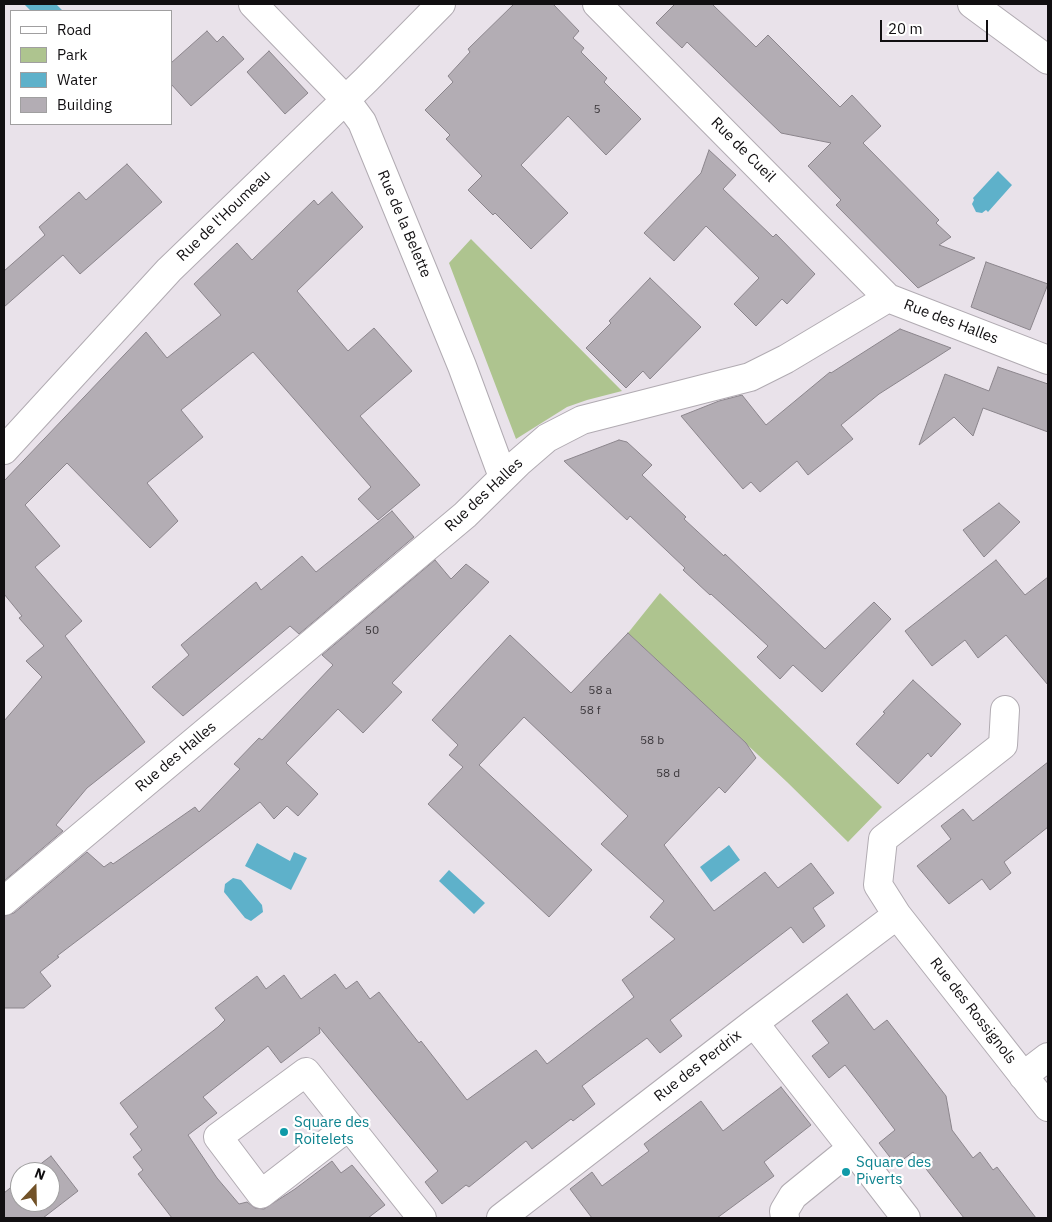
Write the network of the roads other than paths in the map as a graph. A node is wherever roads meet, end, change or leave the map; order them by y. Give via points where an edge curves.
1 (253, 4) edge
2 (441, 4) edge
3 (597, 4) edge
4 (972, 4) edge
5 (1048, 60) edge
6 (345, 99) junction
7 (888, 298) junction
8 (1048, 360) edge
9 (8, 436) edge
10 (503, 477) junction
11 (1005, 710) dead end
12 (4, 901) edge
13 (897, 915) junction
14 (754, 1023) junction
15 (1048, 1057) edge
16 (1023, 1076) junction
17 (1048, 1107) edge
18 (349, 1126) junction
19 (852, 1148) junction
20 (422, 1218) edge
21 (501, 1218) edge
22 (784, 1218) edge
23 (906, 1218) edge

1 - 6 main road, Rue de la Belette
2 - 6 main road, Rue de l'Houmeau
3 - 7 main road, Rue de Cueil
4 - 5 main road
6 - 9 main road, Rue de l'Houmeau via 169,270
6 - 10 main road, Rue de la Belette via 362,122 462,366
7 - 8 main road, Rue des Halles
7 - 10 main road, Rue des Halles via 750,377 582,420 547,438
10 - 12 main road, Rue des Halles via 458,522
11 - 13 main road, Rue des Rossignols via 1003,745 882,839 878,886
13 - 14 main road, Rue des Perdrix
13 - 16 main road, Rue des Rossignols
14 - 19 main road
14 - 21 main road, Rue des Perdrix
15 - 16 main road
16 - 17 main road, Rue des Rossignols
18 - 18 main road via 306,1072 218,1137 261,1194
18 - 20 main road
19 - 22 main road via 793,1196 784,1211
19 - 23 main road

